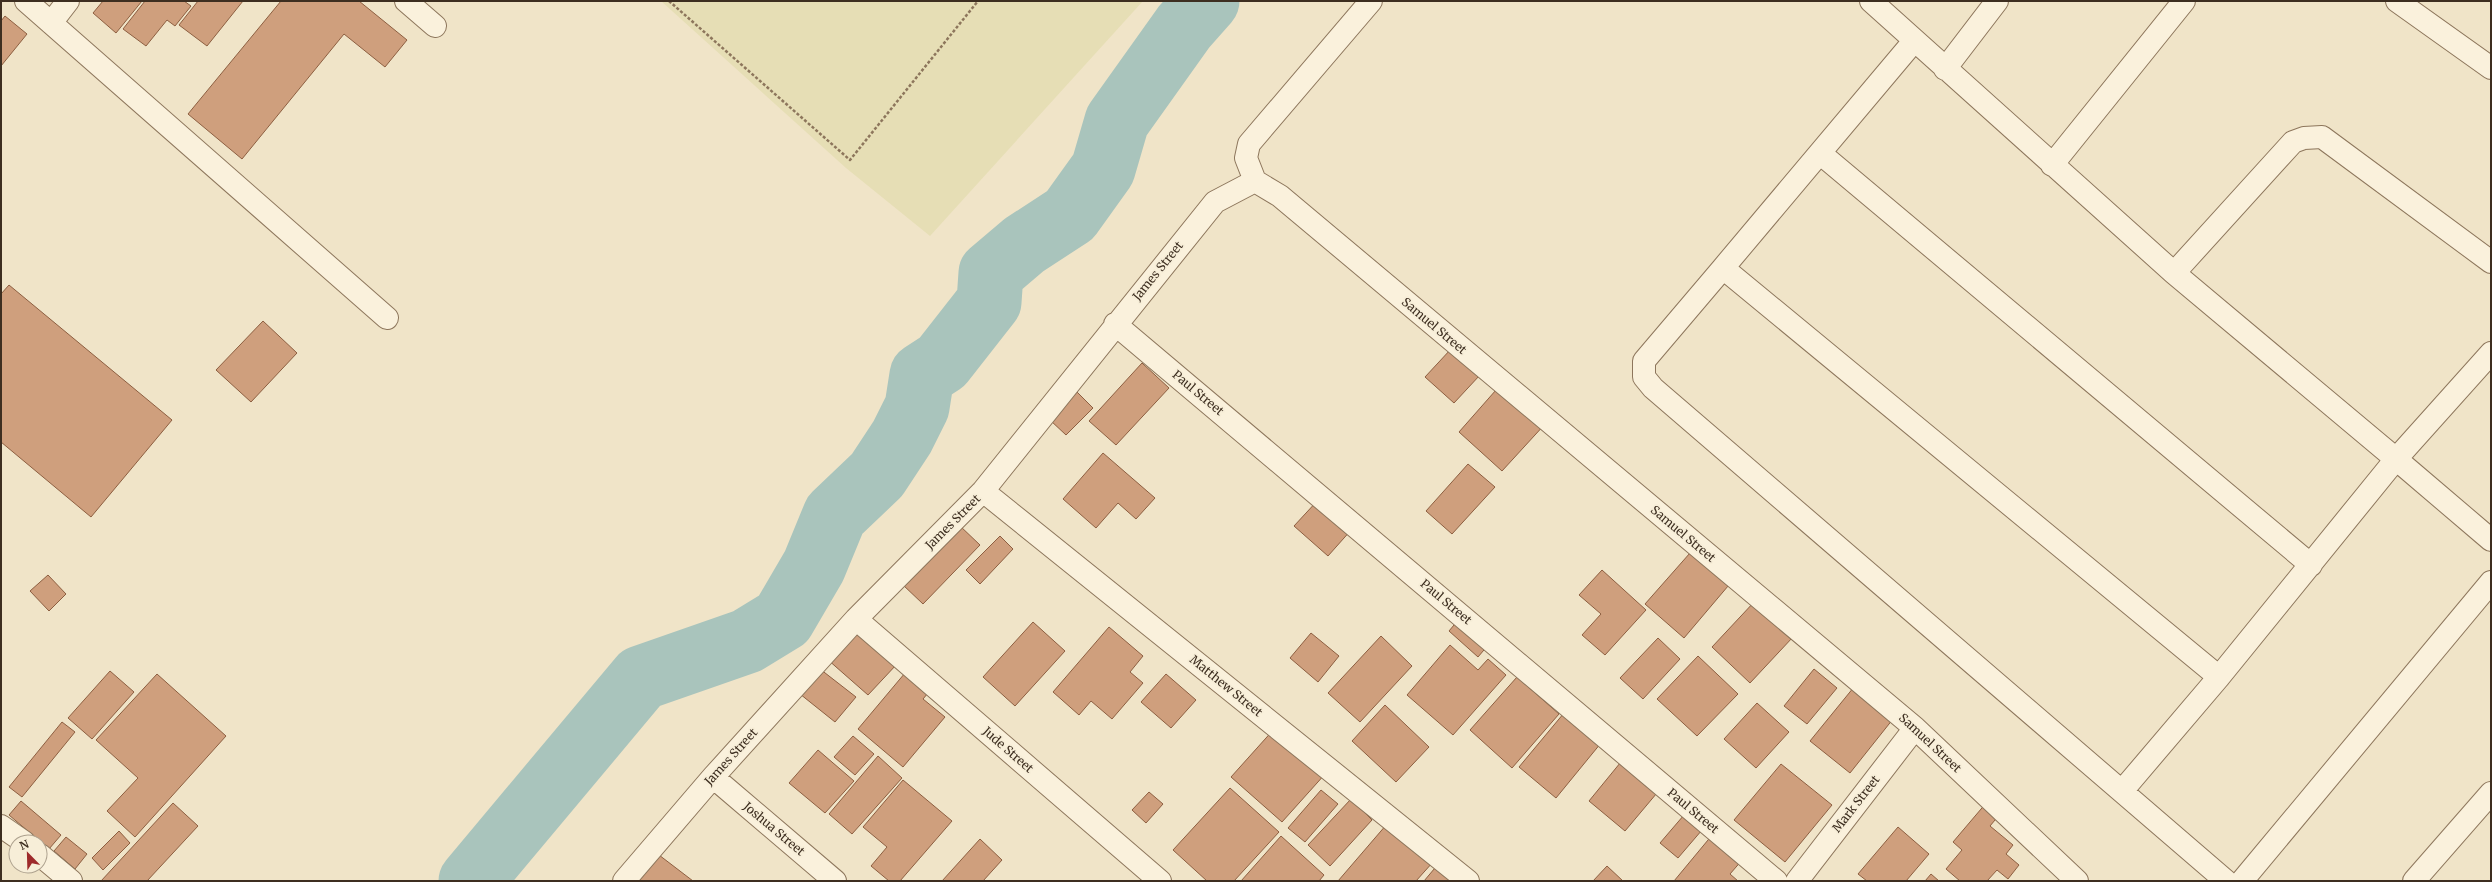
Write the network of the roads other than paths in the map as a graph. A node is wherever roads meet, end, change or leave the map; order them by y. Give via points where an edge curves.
1 (26, 1) edge
2 (68, 1) edge
3 (406, 1) edge
4 (1371, 1) edge
5 (1871, 1) edge
6 (1997, 1) edge
7 (2184, 1) edge
8 (2397, 1) edge
9 (51, 23) junction
10 (435, 26) dead end
11 (1914, 41) junction
12 (2491, 68) edge
13 (1946, 69) junction
14 (1821, 154) junction
15 (2052, 165) junction
16 (1255, 181) junction
17 (2491, 262) edge
18 (1723, 268) junction
19 (2174, 273) junction
20 (387, 318) dead end
21 (1115, 324) junction
22 (2491, 353) edge
23 (2396, 459) junction
24 (984, 491) junction
25 (2491, 540) edge
26 (2311, 565) junction
27 (2491, 582) edge
28 (856, 619) junction
29 (2219, 677) junction
30 (1915, 728) junction
31 (713, 777) junction
32 (2122, 791) junction
33 (2491, 793) edge
34 (1, 826) edge
35 (12, 834) edge
36 (48, 862) edge
37 (2055, 874) edge
38 (71, 881) edge
39 (624, 881) edge
40 (836, 881) edge
41 (1160, 881) edge
42 (1468, 881) edge
43 (1776, 881) edge
44 (1796, 881) edge
45 (2077, 881) edge
46 (2226, 881) edge
47 (2242, 881) edge
48 (2414, 881) edge

1 - 9 street
2 - 9 street
3 - 10 street
4 - 16 street via 1249,144 1246,158
5 - 11 street
6 - 13 street
7 - 15 street
8 - 12 street
9 - 20 street
11 - 13 street
11 - 14 street
13 - 15 street
14 - 18 street
14 - 26 street
15 - 19 street
16 - 21 street, James Street via 1215,202
16 - 30 street, Samuel Street via 1280,196
17 - 19 street via 2322,137 2304,138 2293,142
18 - 29 street
18 - 32 street via 1644,361 1644,377
19 - 23 street
21 - 24 street, James Street
21 - 43 street, Paul Street
22 - 23 street
23 - 25 street
23 - 26 street
24 - 28 street, James Street
24 - 42 street, Matthew Street
26 - 29 street
27 - 47 street
28 - 31 street, James Street
28 - 41 street, Jude Street
29 - 32 street
30 - 37 street, Samuel Street
30 - 44 street, Mark Street
31 - 39 street, James Street
31 - 40 street, Joshua Street
32 - 46 street
33 - 48 street
34 - 35 street
36 - 38 street
37 - 45 street, Samuel Street

